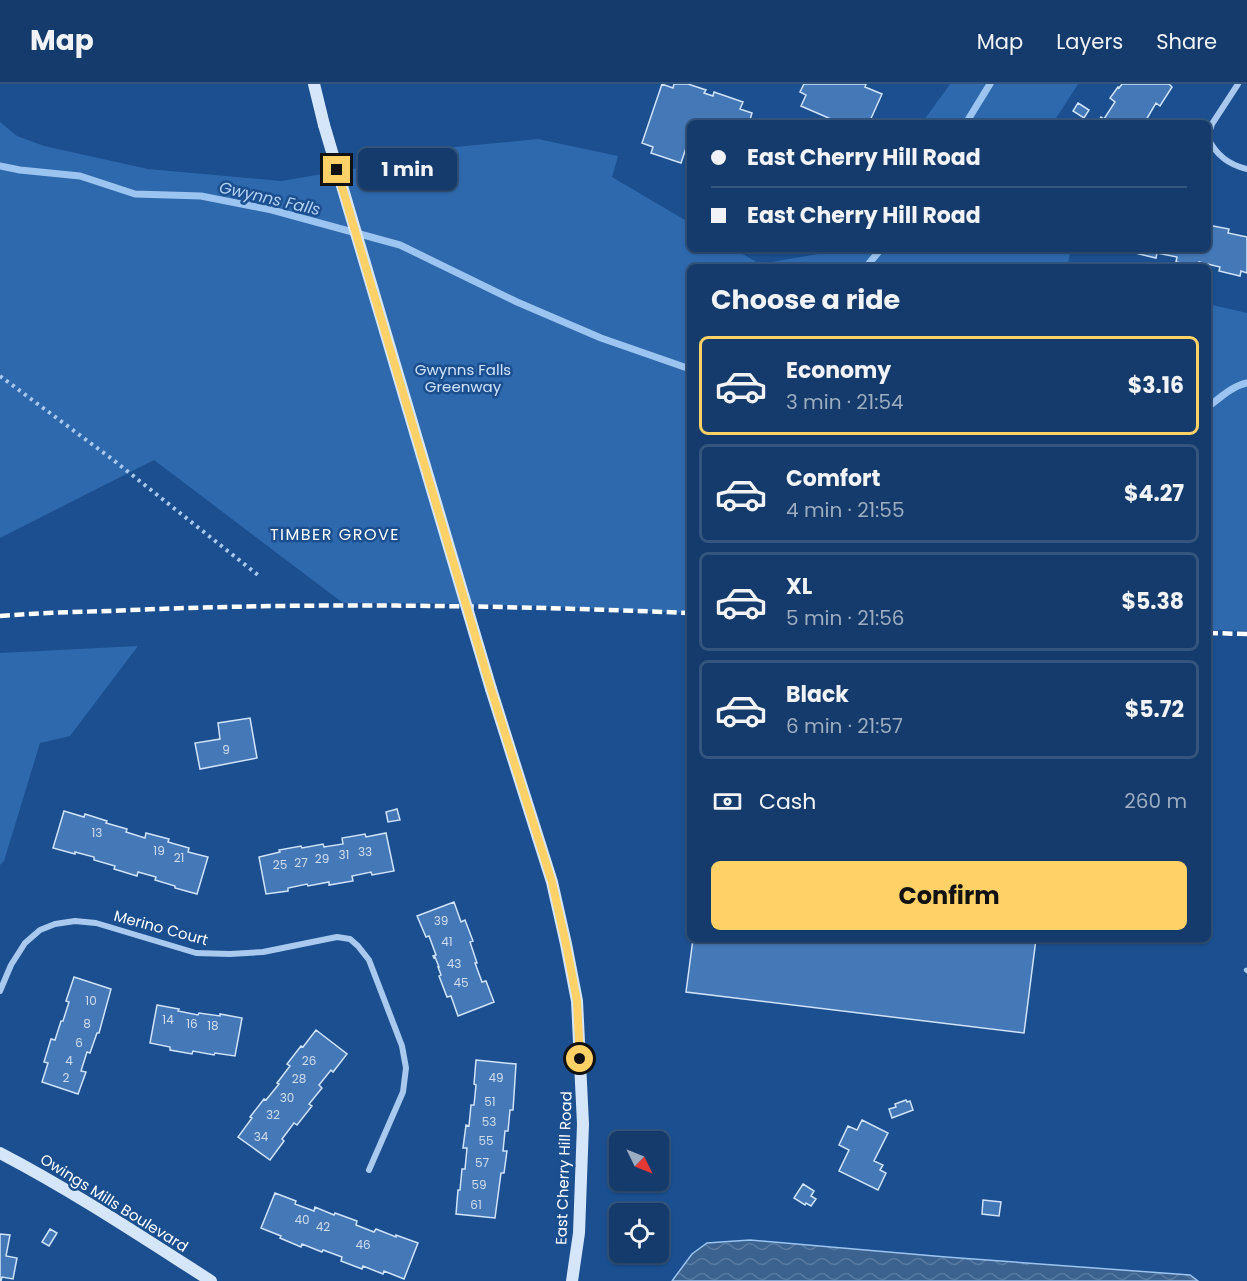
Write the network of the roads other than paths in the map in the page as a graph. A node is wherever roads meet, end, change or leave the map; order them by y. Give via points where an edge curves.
1 (314, 84) edge
2 (1238, 84) edge
3 (1211, 127) edge
4 (1211, 145) edge
5 (1247, 169) edge
6 (0, 991) edge
7 (0, 1153) edge
8 (369, 1170) dead end
9 (211, 1281) edge
10 (572, 1281) edge

1 - 10 main road, East Cherry Hill Road, bridge via 491,689 552,882 566,944 577,1001 583,1124 579,1233
2 - 3 street
4 - 5 street via 1223,159
6 - 8 street, Merino Court via 25,943 40,930 75,921 96,923 196,953 262,952 337,937 350,939 369,960 402,1046 406,1068 403,1092
7 - 9 main road, Owings Mills Boulevard

